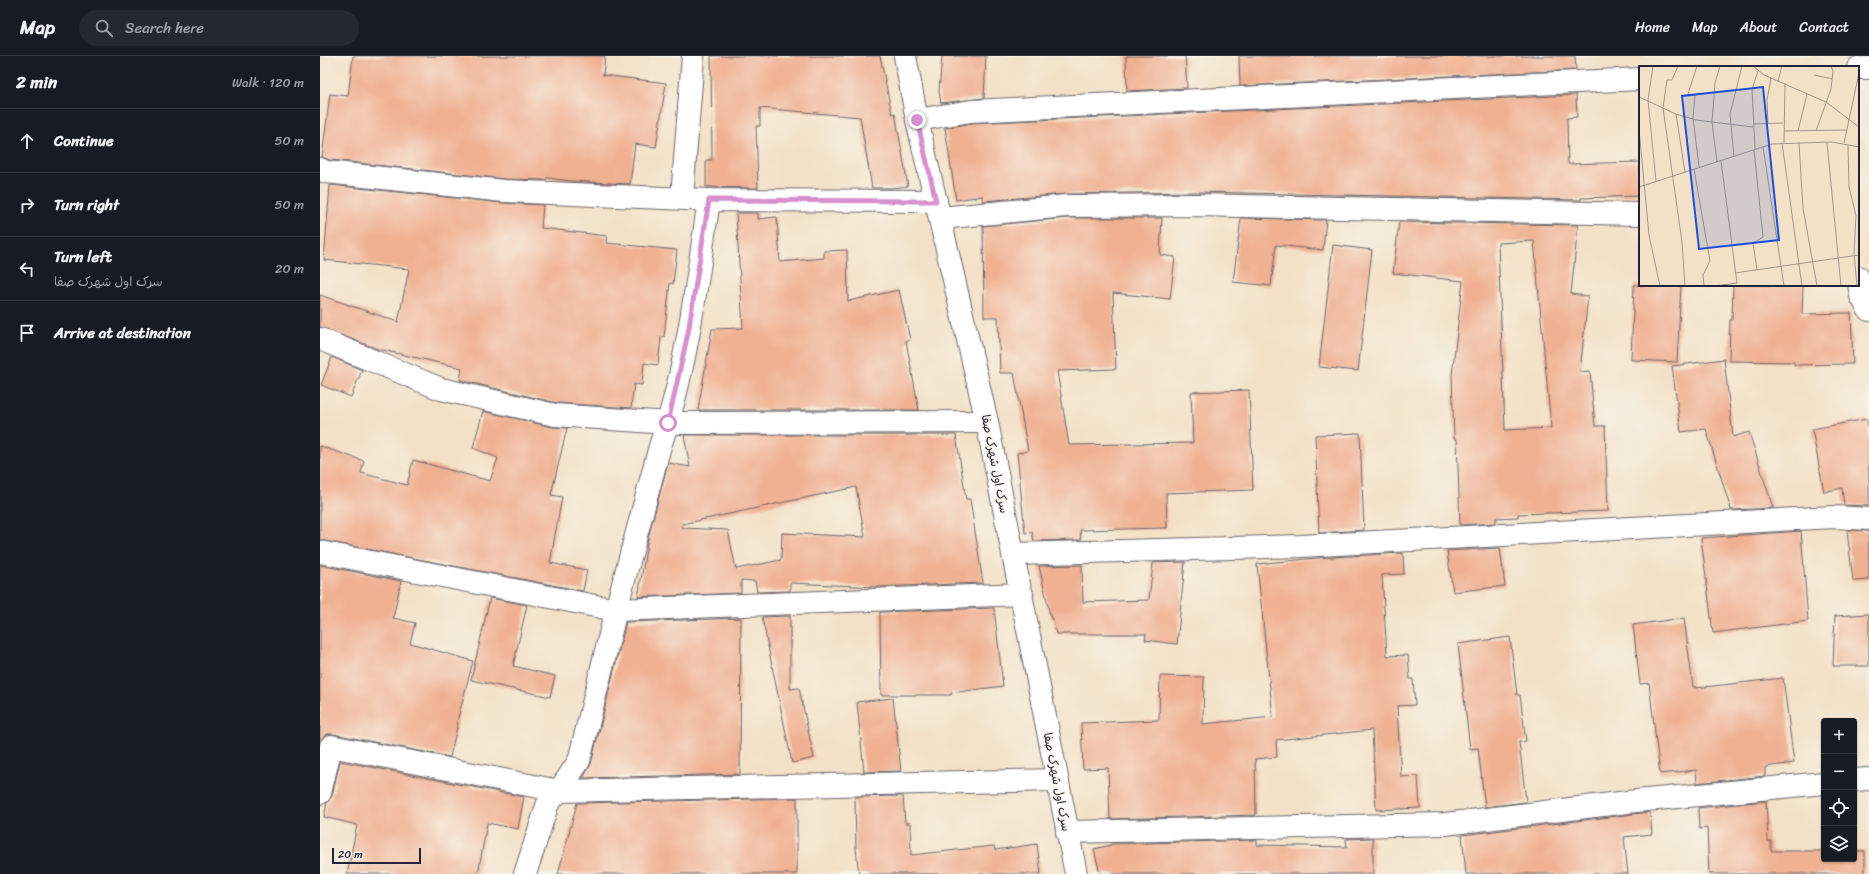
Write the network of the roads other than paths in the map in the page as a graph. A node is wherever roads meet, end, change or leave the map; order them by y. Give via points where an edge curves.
1 (693, 56) edge
2 (905, 56) edge
3 (1639, 79) edge
4 (917, 120) junction
5 (320, 170) edge
6 (682, 197) junction
7 (709, 200) junction
8 (938, 210) junction
9 (1639, 214) edge
10 (1859, 283) edge
11 (1869, 310) edge
12 (320, 339) edge
13 (987, 422) junction
14 (668, 423) junction
15 (1869, 519) edge
16 (320, 552) edge
17 (1013, 554) junction
18 (1022, 594) junction
19 (616, 610) junction
20 (1869, 778) edge
21 (1057, 780) junction
22 (1857, 780) edge
23 (1821, 783) edge
24 (559, 791) junction
25 (320, 793) edge
26 (1067, 832) junction
27 (525, 874) edge
28 (1076, 874) edge

1 - 6 street
2 - 4 street, سرک اول شهرک صفا
3 - 4 street via 970,111
4 - 8 street, سرک اول شهرک صفا
5 - 6 street via 504,191
6 - 7 street
7 - 8 street
7 - 14 street via 688,333
8 - 9 street via 1188,205
8 - 13 street, سرک اول شهرک صفا
10 - 11 street via 1861,296
12 - 14 street via 441,389 555,415
13 - 14 street
13 - 17 street, سرک اول شهرک صفا
14 - 19 street
15 - 17 street via 1834,517 1301,546
16 - 19 street
17 - 18 street, سرک اول شهرک صفا
18 - 19 street
18 - 21 street, سرک اول شهرک صفا
19 - 24 street via 579,761
20 - 22 street
21 - 24 street
21 - 26 street, سرک اول شهرک صفا
23 - 26 street via 1636,801 1445,824
24 - 25 street via 331,746
24 - 27 street via 548,802
26 - 28 street, سرک اول شهرک صفا

